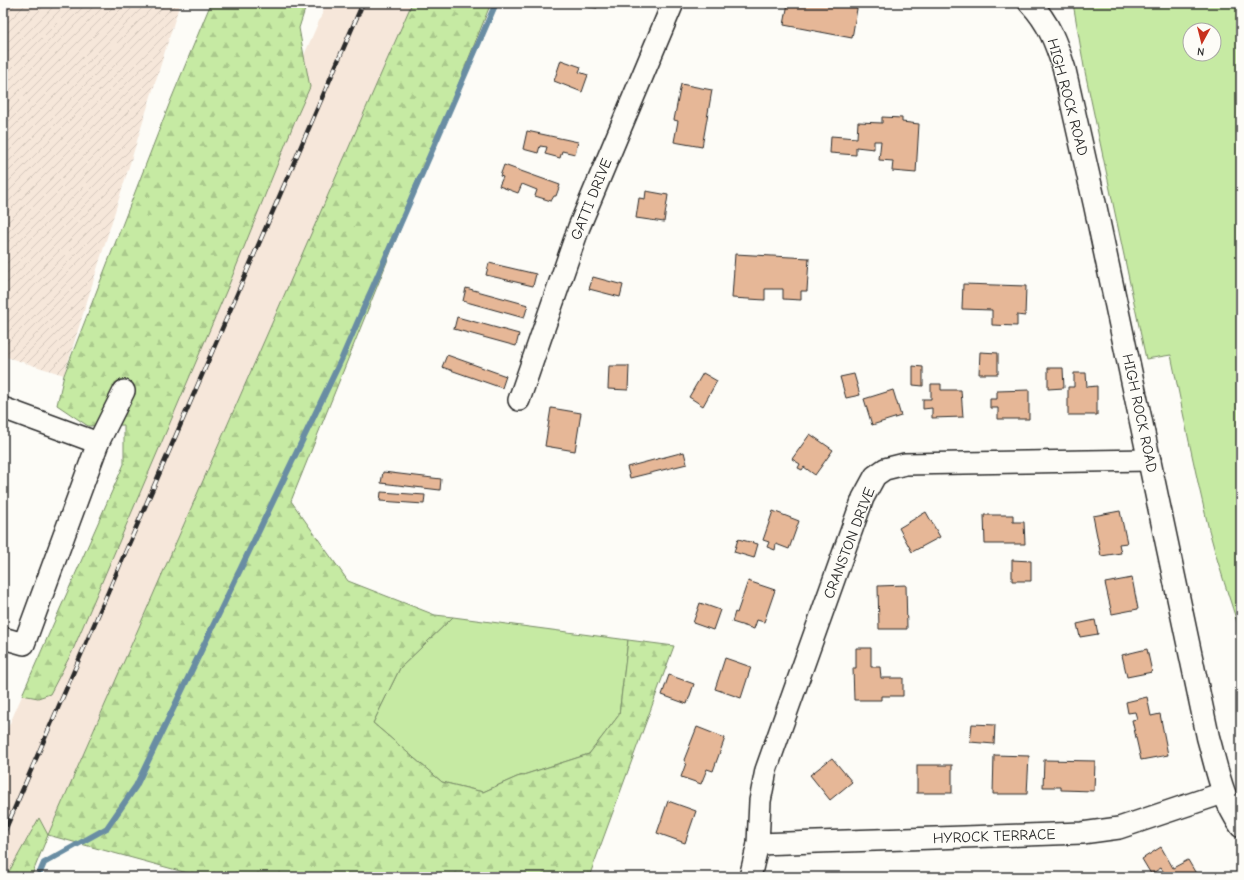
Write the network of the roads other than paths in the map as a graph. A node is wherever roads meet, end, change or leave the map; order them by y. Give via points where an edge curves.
1 (673, 3) edge
2 (1030, 3) edge
3 (124, 391) dead end
4 (519, 400) dead end
5 (3, 408) edge
6 (98, 443) junction
7 (1150, 460) junction
8 (3, 638) edge
9 (1224, 793) junction
10 (1241, 826) edge
11 (758, 844) junction
12 (750, 877) edge

1 - 4 street, GATTI DRIVE via 579,227
2 - 7 main road, HIGH ROCK ROAD via 1047,25 1064,68
3 - 6 street
5 - 6 street
6 - 8 street via 24,644
7 - 9 main road, HIGH ROCK ROAD via 1208,737
7 - 11 street, CRANSTON DRIVE via 905,464 885,469 875,476 863,498 766,770 760,801
9 - 10 main road, HIGH ROCK ROAD
9 - 11 street, HYROCK TERRACE via 1119,828 1082,833
11 - 12 street, CRANSTON DRIVE

